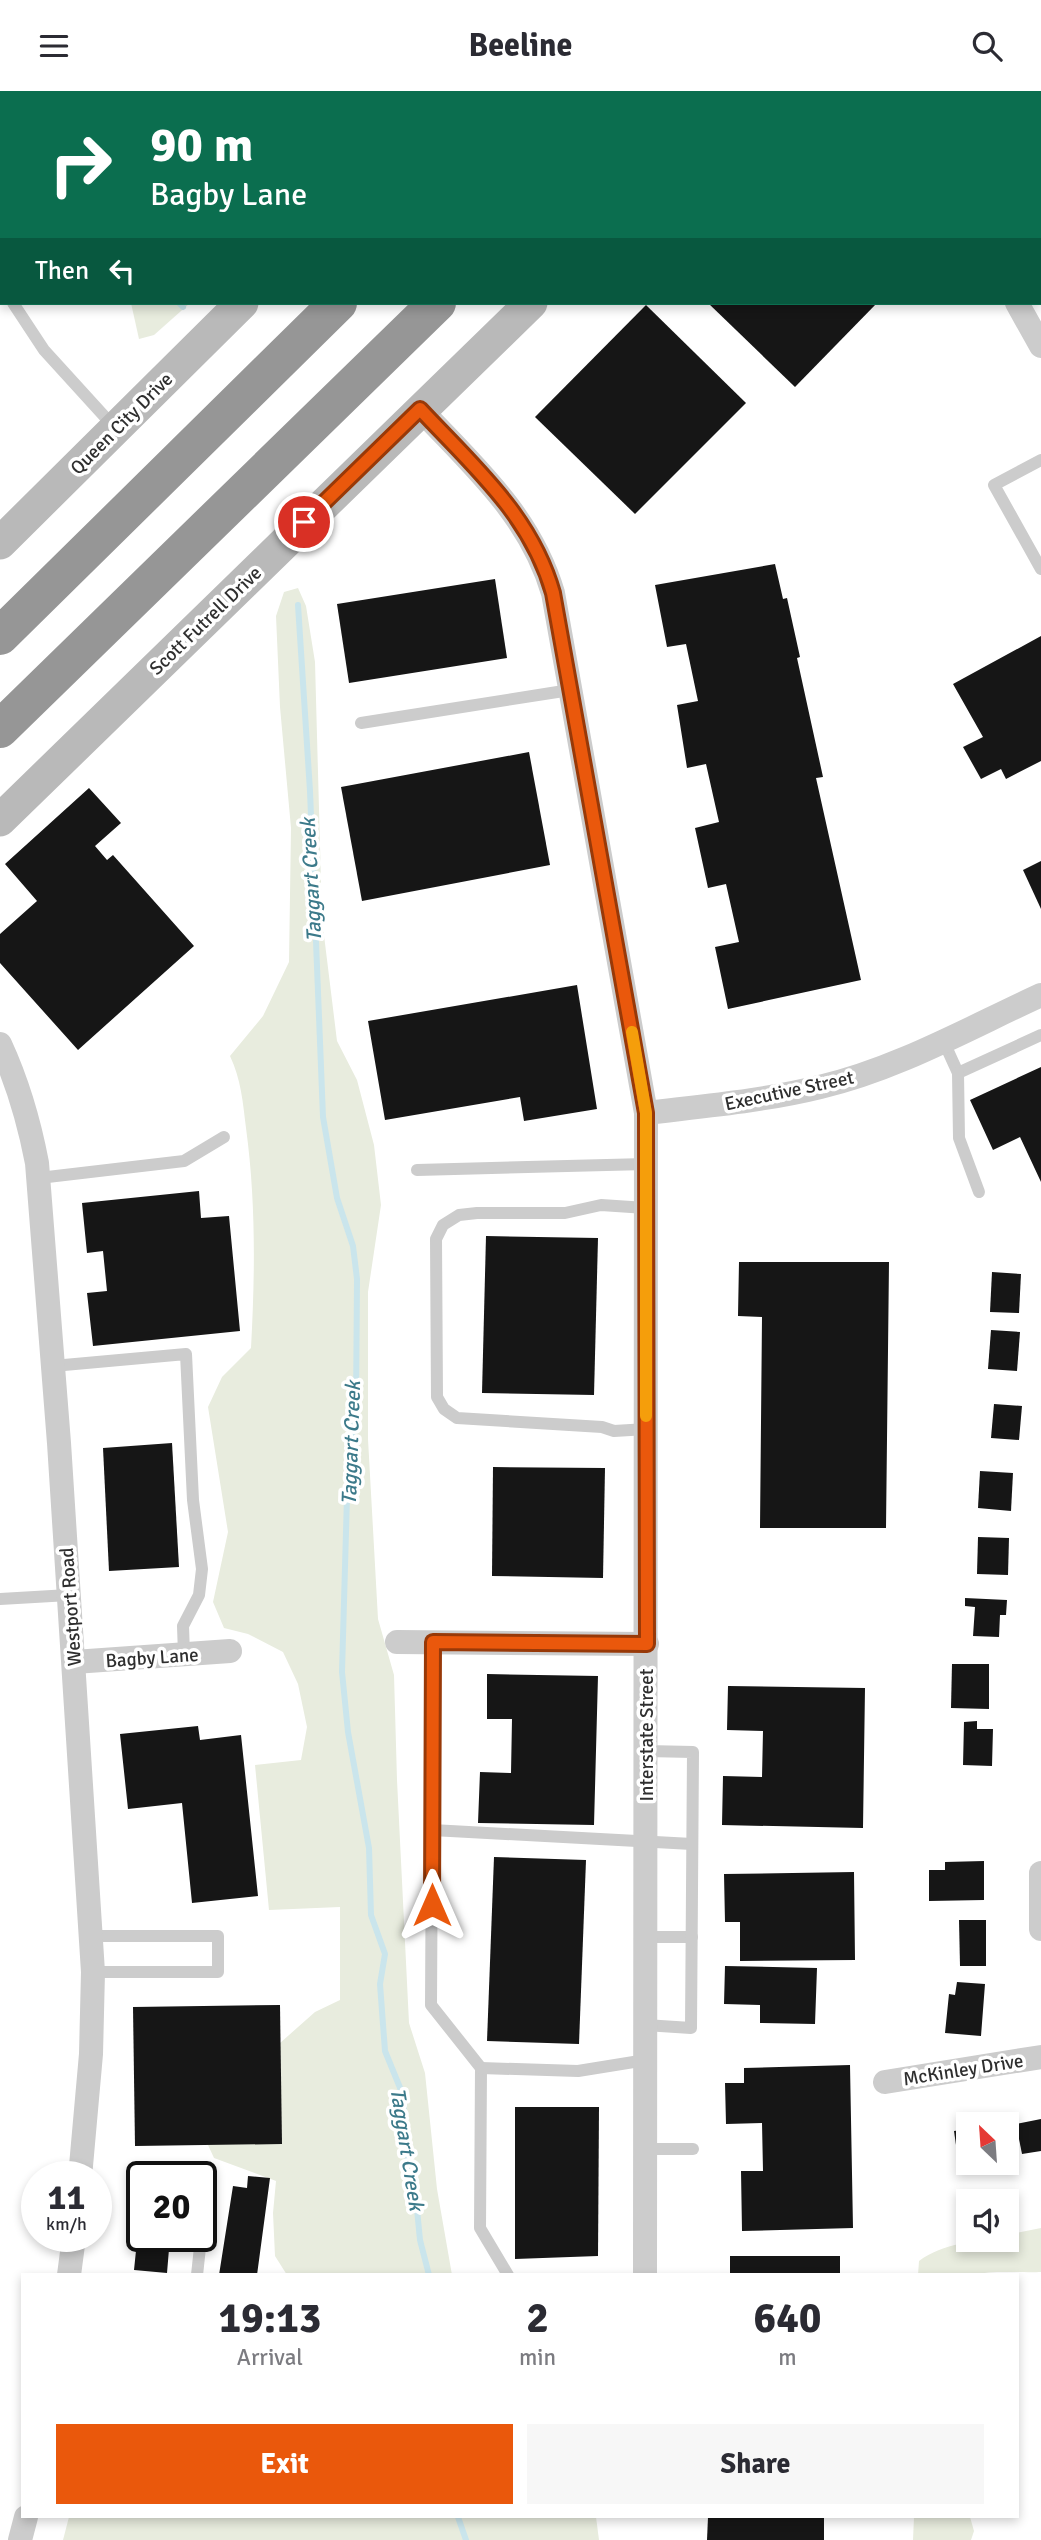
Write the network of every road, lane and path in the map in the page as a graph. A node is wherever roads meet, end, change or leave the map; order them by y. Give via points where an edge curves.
1 (14, 305) edge
2 (240, 305) edge
3 (336, 305) edge
4 (435, 305) edge
5 (529, 305) edge
6 (1018, 305) edge
7 (1041, 346) edge
8 (420, 409) junction
9 (116, 428) junction
10 (1041, 460) edge
11 (0, 543) edge
12 (1041, 569) edge
13 (0, 636) edge
14 (570, 690) junction
15 (361, 723) dead end
16 (0, 729) edge
17 (0, 820) edge
18 (1041, 995) edge
19 (1041, 1035) edge
20 (943, 1040) junction
21 (0, 1044) edge
22 (958, 1073) junction
23 (646, 1113) junction
24 (224, 1136) dead end
25 (646, 1164) junction
26 (417, 1170) dead end
27 (38, 1178) junction
28 (979, 1192) dead end
29 (646, 1208) junction
30 (53, 1366) junction
31 (646, 1429) junction
32 (69, 1595) junction
33 (0, 1599) edge
34 (397, 1642) dead end
35 (433, 1642) junction
36 (647, 1644) junction
37 (230, 1651) dead end
38 (184, 1654) junction
39 (74, 1663) junction
40 (646, 1751) junction
41 (432, 1830) junction
42 (646, 1843) junction
43 (692, 1845) junction
44 (1041, 1873) edge
45 (1041, 1929) edge
46 (91, 1936) junction
47 (646, 1937) junction
48 (692, 1937) junction
49 (93, 1972) junction
50 (645, 2025) junction
51 (1041, 2057) edge
52 (646, 2060) junction
53 (481, 2068) junction
54 (885, 2082) dead end
55 (646, 2149) junction
56 (693, 2149) dead end
57 (82, 2161) edge
58 (72, 2252) edge
59 (199, 2252) edge
60 (69, 2273) edge
61 (197, 2273) edge
62 (507, 2273) edge
63 (645, 2273) edge
64 (26, 2518) edge
65 (20, 2540) edge

1 - 9 lane via 44,350
2 - 9 street, Queen City Drive
3 - 13 highway
4 - 16 highway
5 - 8 street, Scott Futrell Drive
6 - 7 street
8 - 14 street, Interstate Street via 512,509 534,543 553,593
8 - 17 street, Scott Futrell Drive
9 - 11 street, Queen City Drive
10 - 12 lane via 994,485
14 - 15 lane
14 - 23 street, Interstate Street
18 - 20 street, Executive Street
19 - 22 lane
20 - 22 lane
20 - 23 street, Executive Street via 877,1070 821,1087
21 - 27 street, Westport Road via 28,1117
22 - 28 lane via 959,1138
23 - 25 street, Interstate Street
24 - 27 lane via 184,1161
25 - 26 lane
25 - 29 street, Interstate Street
27 - 30 street, Westport Road
29 - 31 street, Interstate Street
29 - 31 lane via 601,1205 565,1213 459,1215 443,1225 436,1239 438,1397 444,1409 457,1418 614,1431
30 - 32 street, Westport Road
30 - 38 lane via 186,1354 193,1500 202,1569 198,1595 183,1626
31 - 36 street, Interstate Street
32 - 33 lane
32 - 39 street, Westport Road
34 - 35 street
35 - 36 street
35 - 41 lane
36 - 40 street, Interstate Street
37 - 38 street, Bagby Lane
38 - 39 street, Bagby Lane
39 - 46 street, Westport Road
40 - 42 street, Interstate Street
40 - 43 lane via 693,1752
41 - 42 lane
41 - 53 lane via 431,2005
42 - 43 lane
42 - 47 street, Interstate Street
43 - 48 lane
44 - 45 street
46 - 49 street, Westport Road
46 - 49 lane via 218,1936 218,1972
47 - 48 lane
47 - 50 street, Interstate Street
48 - 50 lane via 691,2028
49 - 57 street, Westport Road via 92,2055
50 - 52 street, Interstate Street
51 - 54 street, McKinley Drive
52 - 53 lane via 578,2071
52 - 55 street, Interstate Street
53 - 62 lane via 480,2228
55 - 56 lane
55 - 63 street, Interstate Street
58 - 60 street
59 - 61 lane
64 - 65 street

